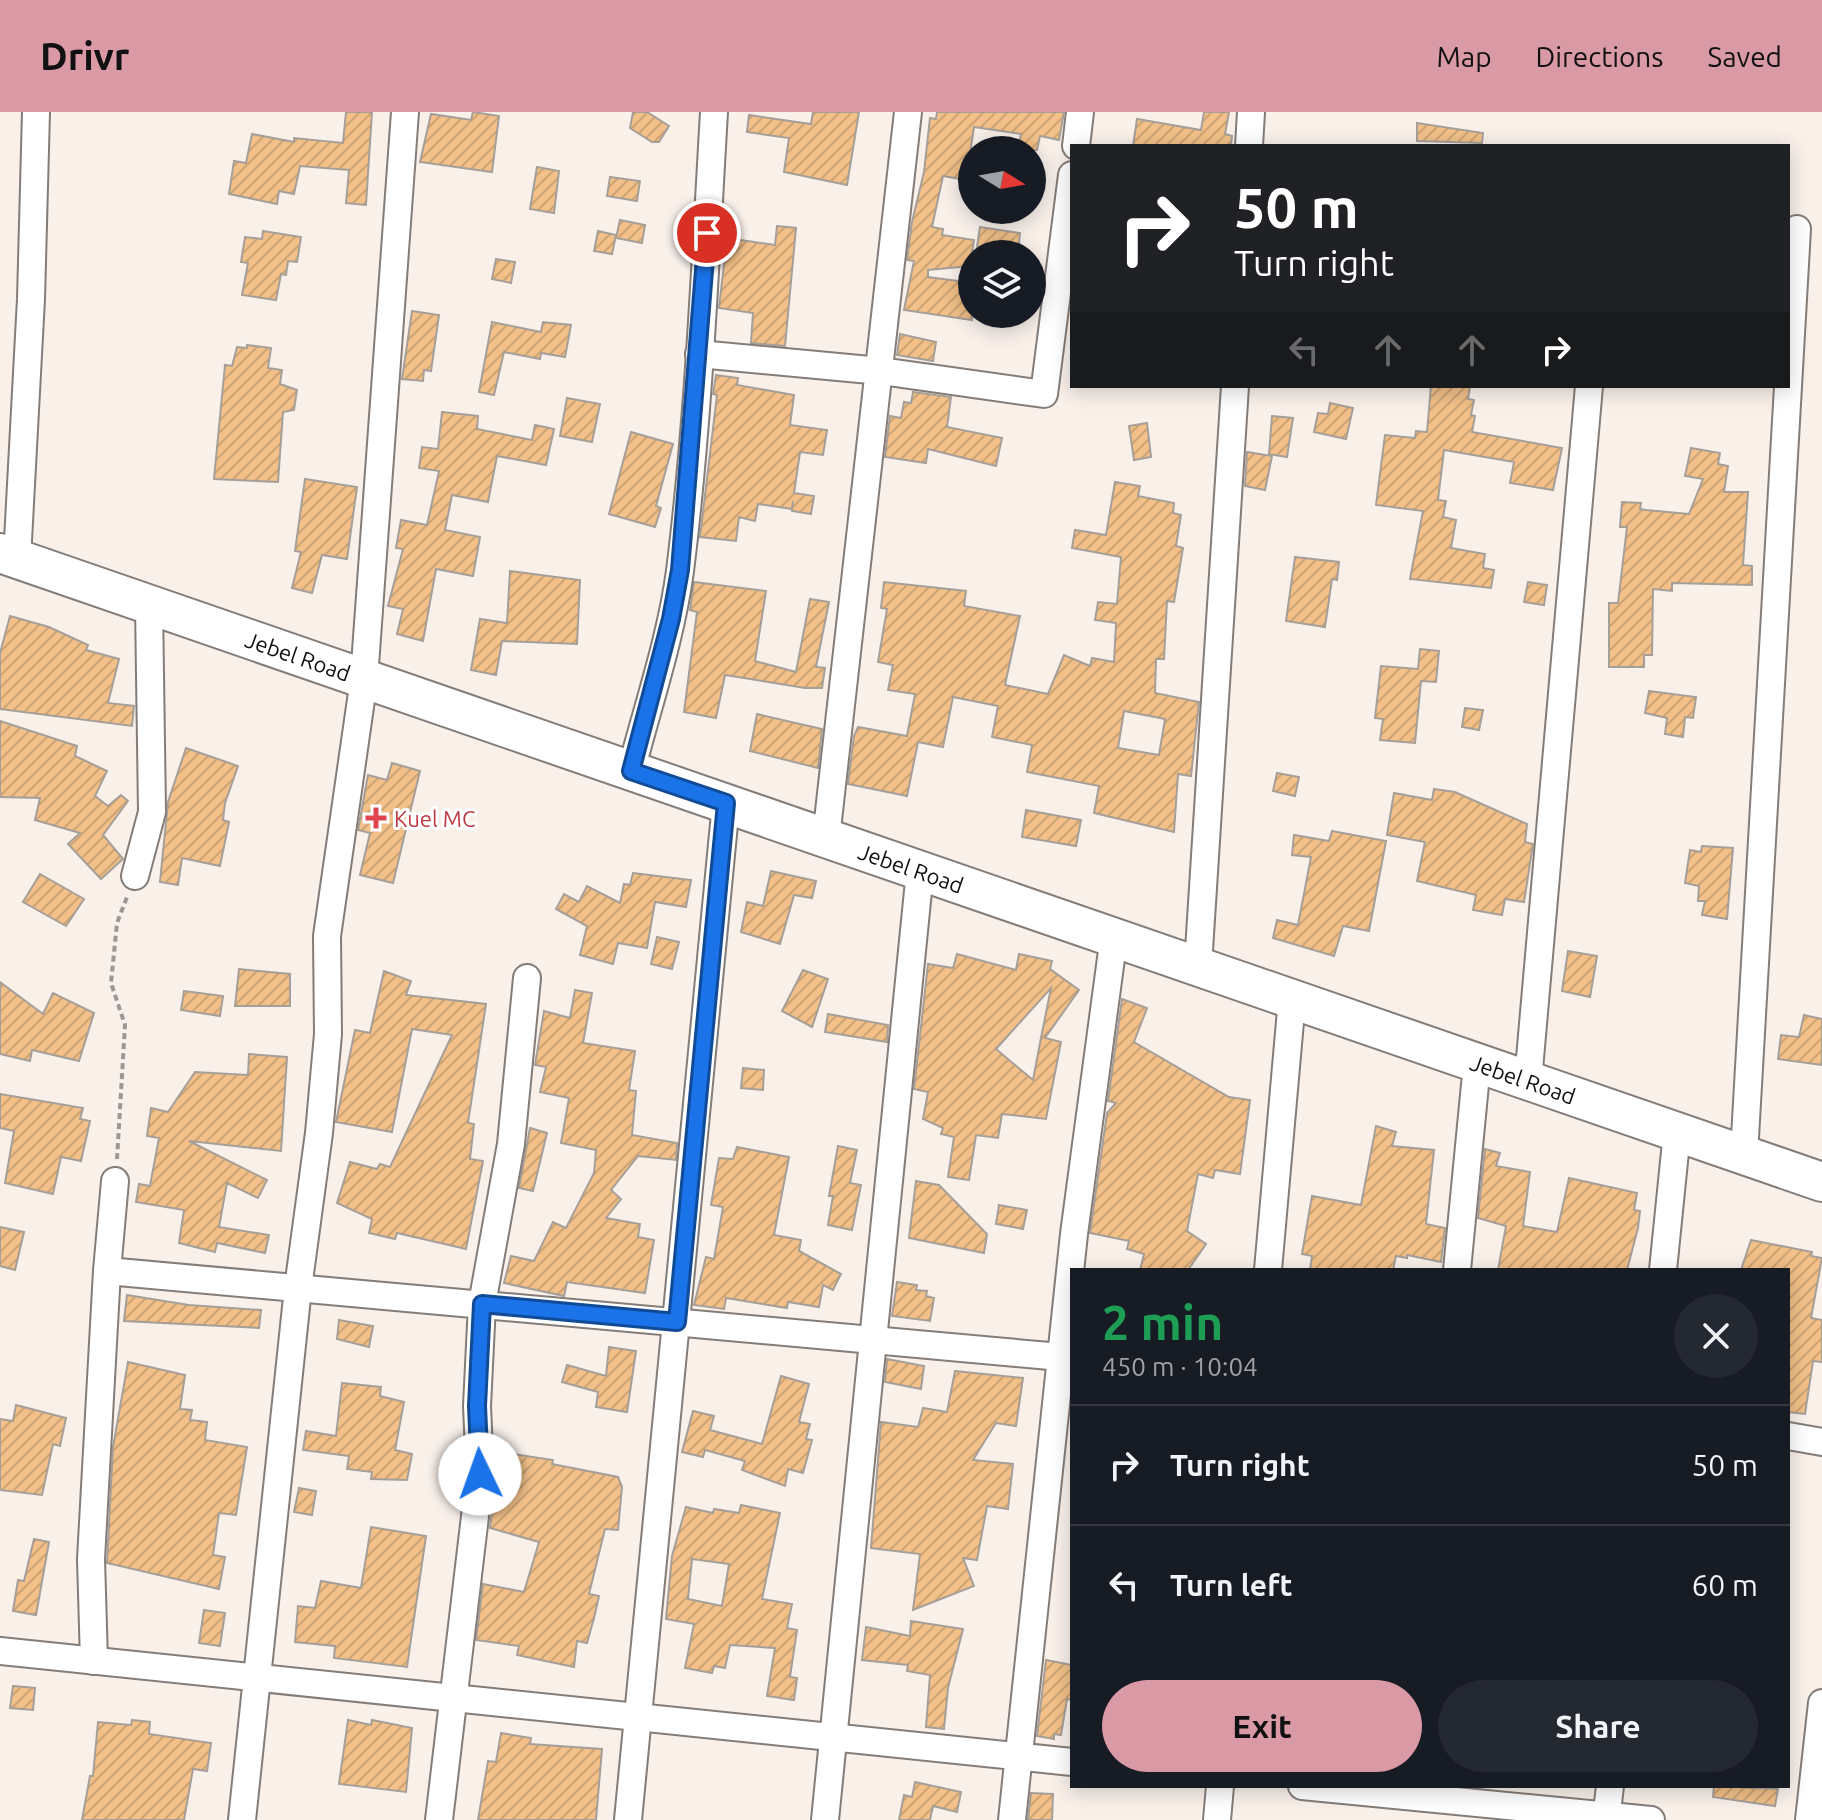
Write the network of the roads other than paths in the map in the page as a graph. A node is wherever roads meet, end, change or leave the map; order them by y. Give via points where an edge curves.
1 (36, 112) edge
2 (405, 112) edge
3 (714, 112) edge
4 (908, 112) edge
5 (1080, 112) edge
6 (1251, 112) edge
7 (1076, 144) edge
8 (1249, 144) edge
9 (1070, 191) edge
10 (1797, 229) dead end
11 (1790, 351) edge
12 (699, 354) junction
13 (881, 371) junction
14 (1235, 388) edge
15 (1589, 388) edge
16 (1788, 388) edge
17 (8, 556) edge
18 (149, 605) junction
19 (364, 679) junction
20 (631, 771) junction
21 (726, 803) junction
22 (826, 838) junction
23 (920, 871) junction
24 (135, 876) road end
25 (1114, 936) junction
26 (1198, 966) junction
27 (527, 978) dead end
28 (1292, 999) junction
29 (1477, 1064) junction
30 (1528, 1081) junction
31 (1677, 1132) junction
32 (1744, 1155) junction
33 (115, 1181) road end
34 (1822, 1182) edge
35 (1076, 1268) edge
36 (1268, 1268) edge
37 (1457, 1268) edge
38 (1663, 1268) edge
39 (107, 1271) junction
40 (298, 1288) junction
41 (482, 1304) junction
42 (677, 1322) junction
43 (1070, 1323) edge
44 (874, 1340) junction
45 (1066, 1358) edge
46 (1790, 1436) edge
47 (1822, 1442) edge
48 (0, 1651) edge
49 (94, 1661) junction
50 (255, 1678) junction
51 (453, 1698) junction
52 (1822, 1703) edge
53 (638, 1717) junction
54 (834, 1737) junction
55 (1018, 1756) junction
56 (1070, 1762) edge
57 (1220, 1788) edge
58 (1316, 1788) edge
59 (1610, 1788) edge
60 (1405, 1801) edge
61 (1606, 1818) edge
62 (242, 1820) edge
63 (439, 1820) edge
64 (628, 1820) edge
65 (825, 1820) edge
66 (1012, 1820) edge
67 (1217, 1820) edge
68 (1651, 1820) edge
69 (1809, 1820) edge

1 - 17 street via 31,299
2 - 19 street
3 - 12 street
4 - 13 street
5 - 7 street
6 - 8 street
9 - 13 street via 1044,394
10 - 11 street
12 - 13 street
12 - 20 street via 680,570
13 - 22 street
14 - 26 street
15 - 30 street
16 - 32 street
17 - 18 main road, Jebel Road
18 - 19 main road, Jebel Road
18 - 24 street via 152,812
19 - 20 main road, Jebel Road
19 - 40 street via 327,936 328,1034
20 - 21 main road, Jebel Road
21 - 22 main road, Jebel Road
21 - 42 street
22 - 23 main road, Jebel Road
23 - 25 main road, Jebel Road
23 - 44 street
25 - 26 main road, Jebel Road
25 - 35 street
26 - 28 main road, Jebel Road
27 - 41 street via 511,1144
28 - 29 main road, Jebel Road
28 - 36 street
29 - 30 main road, Jebel Road
29 - 37 street
30 - 31 main road, Jebel Road
31 - 32 main road, Jebel Road
31 - 38 street
32 - 34 main road, Jebel Road
33 - 39 street
39 - 40 street
39 - 49 street via 91,1559
40 - 41 street
40 - 50 street
41 - 42 street
41 - 51 street via 480,1474
42 - 44 street
42 - 53 street
43 - 45 street
44 - 45 street
44 - 54 street
45 - 55 street
46 - 47 street
48 - 49 street
49 - 50 street
50 - 51 street
50 - 62 street
51 - 53 street
51 - 63 street
52 - 69 street
53 - 54 street
53 - 64 street
54 - 55 street
54 - 65 street
55 - 56 street
55 - 66 street
57 - 67 street
58 - 60 street
59 - 61 street
60 - 61 street
61 - 68 street

